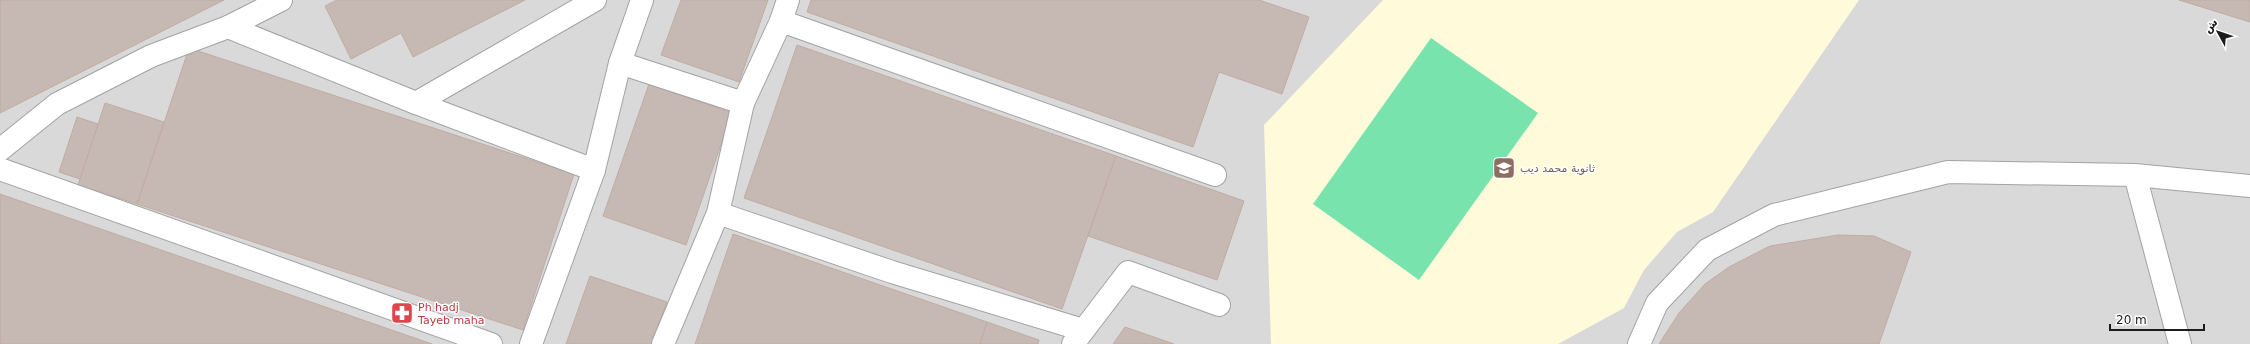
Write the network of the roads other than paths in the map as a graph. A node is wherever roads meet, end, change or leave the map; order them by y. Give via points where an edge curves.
1 (281, 0) edge
2 (595, 0) edge
3 (642, 0) edge
4 (788, 0) edge
5 (781, 21) junction
6 (228, 27) junction
7 (620, 63) junction
8 (416, 102) junction
9 (743, 103) junction
10 (0, 150) edge
11 (0, 169) edge
12 (594, 170) junction
13 (1215, 175) dead end
14 (2135, 175) junction
15 (2250, 186) edge
16 (718, 213) junction
17 (1219, 305) dead end
18 (1078, 337) edge
19 (491, 344) edge
20 (532, 344) edge
21 (663, 344) edge
22 (1639, 344) edge
23 (2180, 344) edge

1 - 6 street
2 - 8 street
3 - 7 street
4 - 5 street
5 - 9 street
5 - 13 street
6 - 8 street
6 - 10 street via 151,56 57,104
7 - 9 street
7 - 12 street
8 - 12 street
9 - 16 street
11 - 19 street
12 - 20 street
14 - 15 street
14 - 22 street via 1948,172 1774,214 1707,250 1657,303
14 - 23 street
16 - 18 street
16 - 21 street
17 - 18 street via 1128,272

